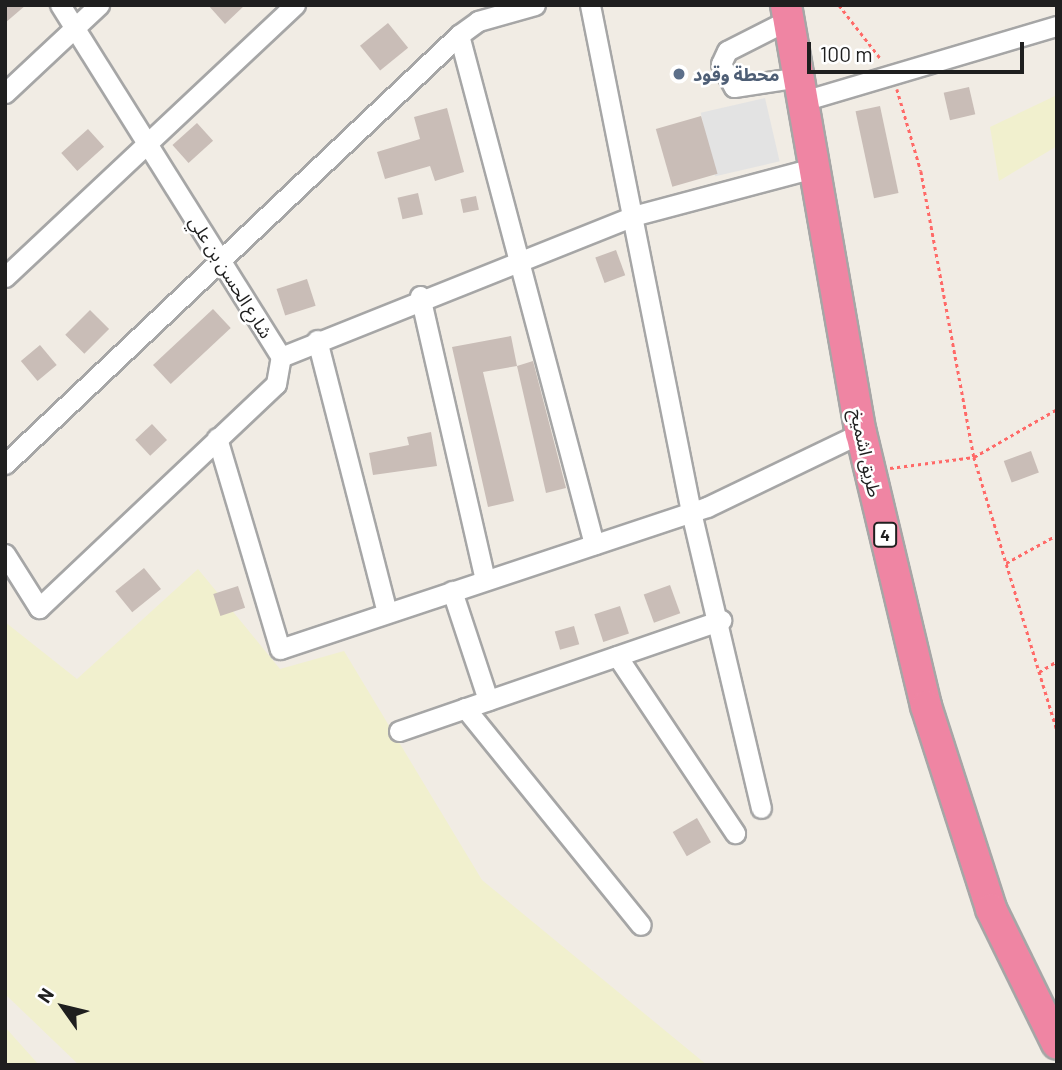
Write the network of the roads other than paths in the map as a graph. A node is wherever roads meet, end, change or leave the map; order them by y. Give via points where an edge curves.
1 (61, 5) edge
2 (99, 5) edge
3 (295, 5) edge
4 (536, 5) edge
5 (590, 5) edge
6 (473, 13) edge
7 (787, 13) edge
8 (1057, 26) edge
9 (75, 28) junction
10 (459, 35) junction
11 (801, 89) junction
12 (5, 93) edge
13 (148, 145) junction
14 (813, 168) junction
15 (633, 216) junction
16 (220, 260) junction
17 (520, 261) junction
18 (5, 277) edge
19 (420, 296) junction
20 (317, 340) junction
21 (281, 357) junction
22 (860, 433) junction
23 (217, 438) junction
24 (5, 464) edge
25 (691, 512) junction
26 (594, 544) junction
27 (5, 554) edge
28 (485, 580) junction
29 (452, 591) junction
30 (387, 612) junction
31 (721, 620) junction
32 (617, 656) junction
33 (488, 700) junction
34 (465, 708) junction
35 (398, 731) dead end
36 (761, 808) dead end
37 (735, 833) dead end
38 (640, 925) dead end
39 (1057, 1044) edge

1 - 9 street, شارع الحسن بن علي
2 - 9 street
3 - 13 street
4 - 6 street
5 - 15 street
6 - 10 street
7 - 11 highway, طريق اشميخ / 4
7 - 11 street via 727,51 722,64 734,86
8 - 11 street via 893,74
9 - 12 street
9 - 13 street, شارع الحسن بن علي
10 - 16 street
10 - 17 street
11 - 14 highway, طريق اشميخ / 4
13 - 16 street, شارع الحسن بن علي
13 - 18 street
14 - 15 street
14 - 22 highway, طريق اشميخ / 4
15 - 17 street
15 - 25 street
16 - 21 street, شارع الحسن بن علي
16 - 24 street
17 - 19 street
17 - 26 street
19 - 20 street
19 - 28 street
20 - 21 street
20 - 30 street
21 - 23 street, شارع الحسن بن علي via 276,384
22 - 25 street
22 - 39 highway, طريق اشميخ / 4 via 963,835
23 - 27 street, شارع الحسن بن علي via 39,608
23 - 30 street via 280,649
25 - 26 street
25 - 31 street
26 - 28 street
28 - 29 street
29 - 30 street
29 - 33 street
31 - 32 street
31 - 36 street
32 - 33 street
32 - 37 street
33 - 34 street
34 - 35 street
34 - 38 street

